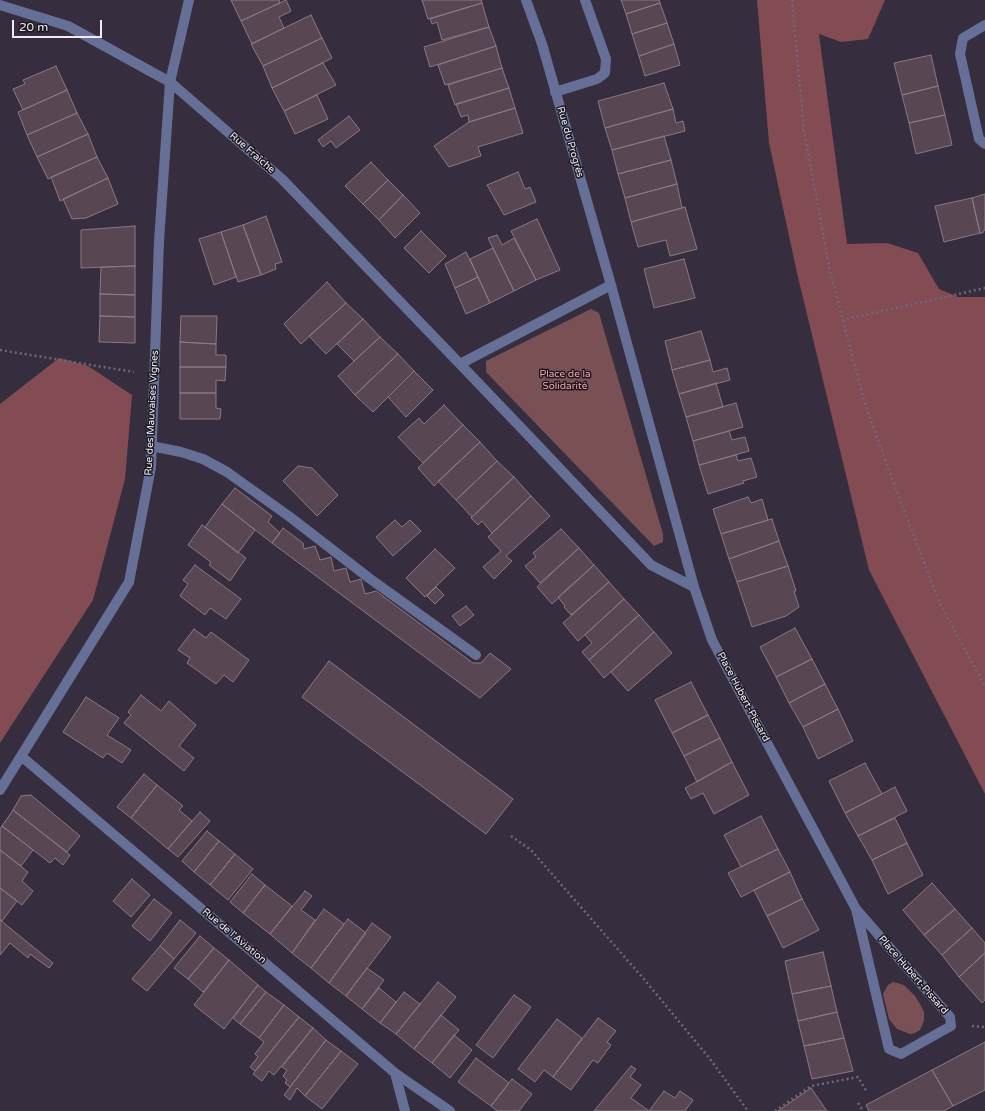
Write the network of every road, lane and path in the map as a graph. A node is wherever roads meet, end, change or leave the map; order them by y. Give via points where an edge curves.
1 (189, 0) edge
2 (526, 0) edge
3 (585, 0) edge
4 (792, 0) edge
5 (0, 5) edge
6 (985, 25) edge
7 (170, 82) junction
8 (555, 92) junction
9 (985, 144) edge
10 (611, 285) junction
11 (985, 288) edge
12 (842, 320) junction
13 (0, 350) edge
14 (460, 364) junction
15 (154, 375) junction
16 (151, 446) junction
17 (694, 587) junction
18 (476, 655) dead end
19 (985, 686) edge
20 (21, 756) junction
21 (0, 790) edge
22 (511, 836) dead end
23 (856, 909) junction
24 (395, 1073) junction
25 (867, 1092) dead end
26 (858, 1103) dead end
27 (405, 1111) edge
28 (450, 1111) edge
29 (748, 1111) edge
30 (774, 1111) edge
31 (863, 1111) edge

1 - 7 street, Rue des Mauvaises Vignes
2 - 8 street, Rue du Progrès via 542,44
3 - 8 street via 606,60 605,73 597,79
4 - 12 path via 804,131 830,271
5 - 7 street, Rue Fraîche via 68,26
6 - 9 street via 963,38 960,54 979,139
7 - 14 street, Rue Fraîche via 282,179
7 - 15 street, Rue des Mauvaises Vignes via 159,241
8 - 10 street, Rue du Progrès
10 - 14 street
10 - 17 street
11 - 12 path
12 - 19 path via 865,404 939,602
13 - 15 path
14 - 17 street via 651,565
15 - 16 street, Rue des Mauvaises Vignes
16 - 18 street via 203,459 227,472
16 - 20 street, Rue des Mauvaises Vignes via 151,467 129,582
17 - 23 street, Place Hubert-Pissard via 712,640
20 - 21 street, Rue des Mauvaises Vignes
20 - 24 street, Rue de l'Aviation
22 - 29 path via 531,850 638,972 710,1059
23 - 23 street, Place Hubert-Pissard via 889,1049 901,1054 951,1026 950,1017
24 - 27 street
24 - 28 street, Rue de l'Aviation
25 - 30 path via 858,1077 811,1086
26 - 31 path

